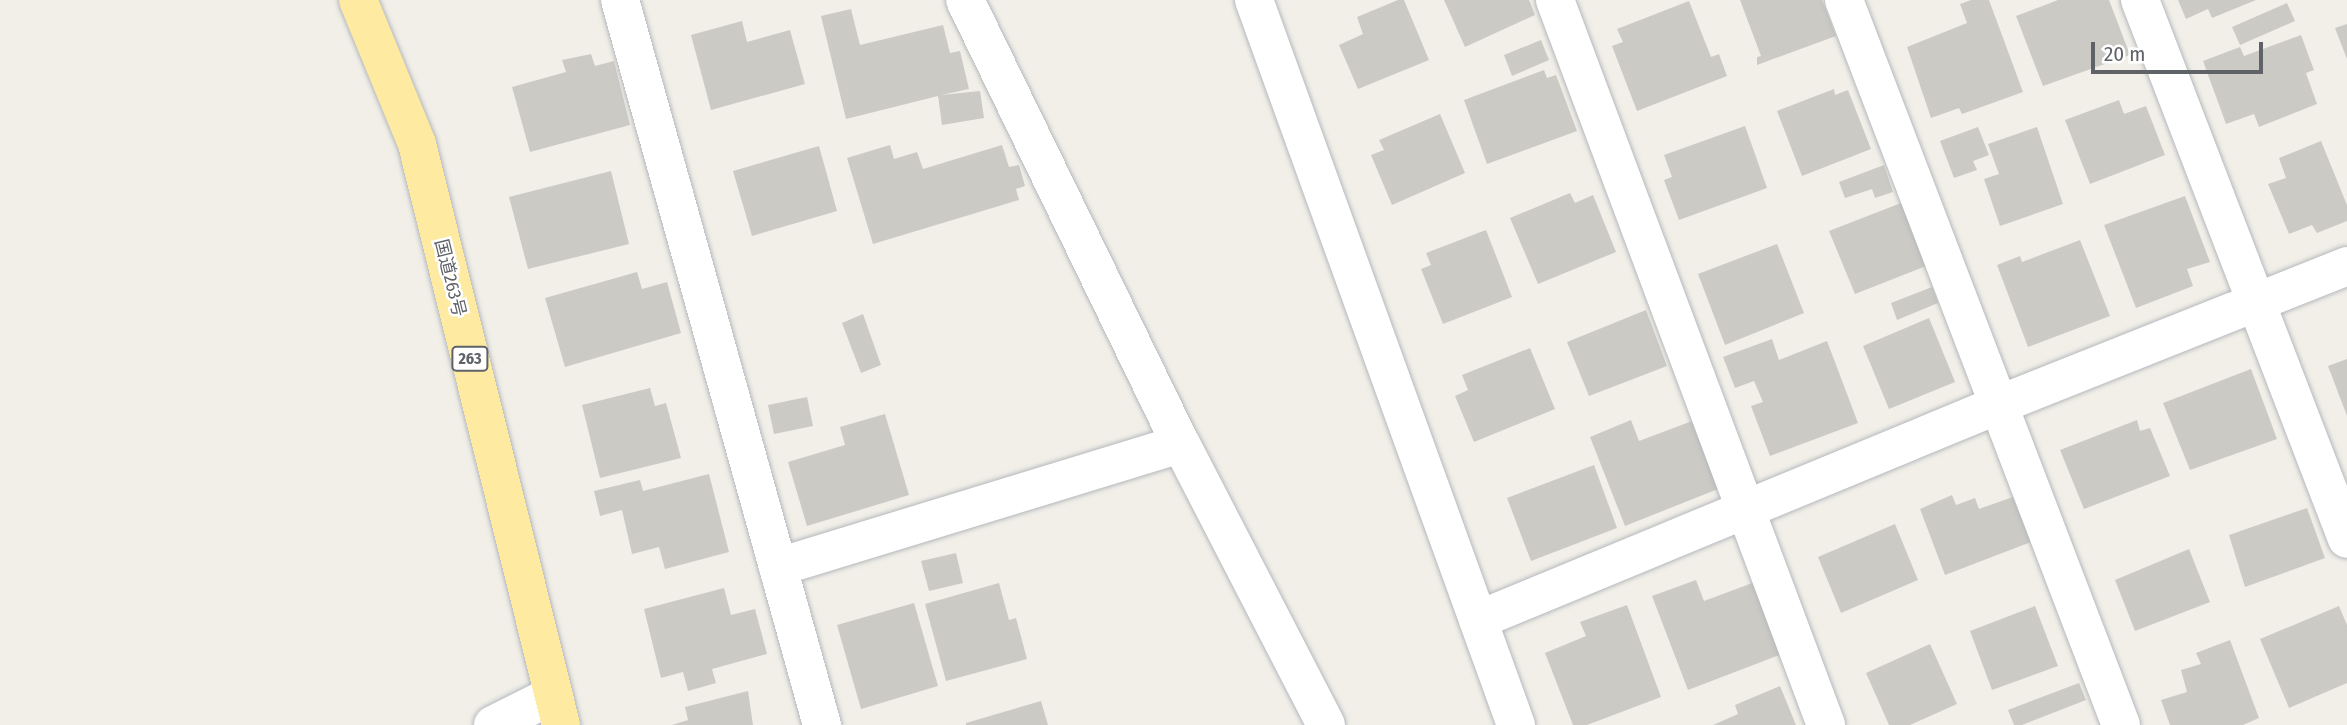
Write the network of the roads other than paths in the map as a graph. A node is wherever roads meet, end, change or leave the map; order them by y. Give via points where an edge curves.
1 (358, 0) edge
2 (621, 0) edge
3 (965, 0) edge
4 (1254, 0) edge
5 (1555, 0) edge
6 (1844, 0) edge
7 (2140, 0) edge
8 (2347, 267) edge
9 (2256, 303) junction
10 (1998, 405) junction
11 (1181, 444) junction
12 (1746, 510) junction
13 (2347, 539) edge
14 (778, 566) junction
15 (1478, 620) junction
16 (557, 710) edge
17 (493, 725) edge
18 (822, 725) edge
19 (1326, 725) edge
20 (1516, 725) edge
21 (1826, 725) edge
22 (2121, 725) edge

1 - 16 highway, 国道263号 / 263 via 417,144
2 - 14 street
3 - 11 street
4 - 15 street
5 - 12 street
6 - 10 street
7 - 9 street
8 - 9 street
9 - 10 street
9 - 13 street
10 - 12 street
10 - 22 street
11 - 14 street
11 - 19 street
12 - 15 street
12 - 21 street
14 - 18 street
15 - 20 street
16 - 17 street

